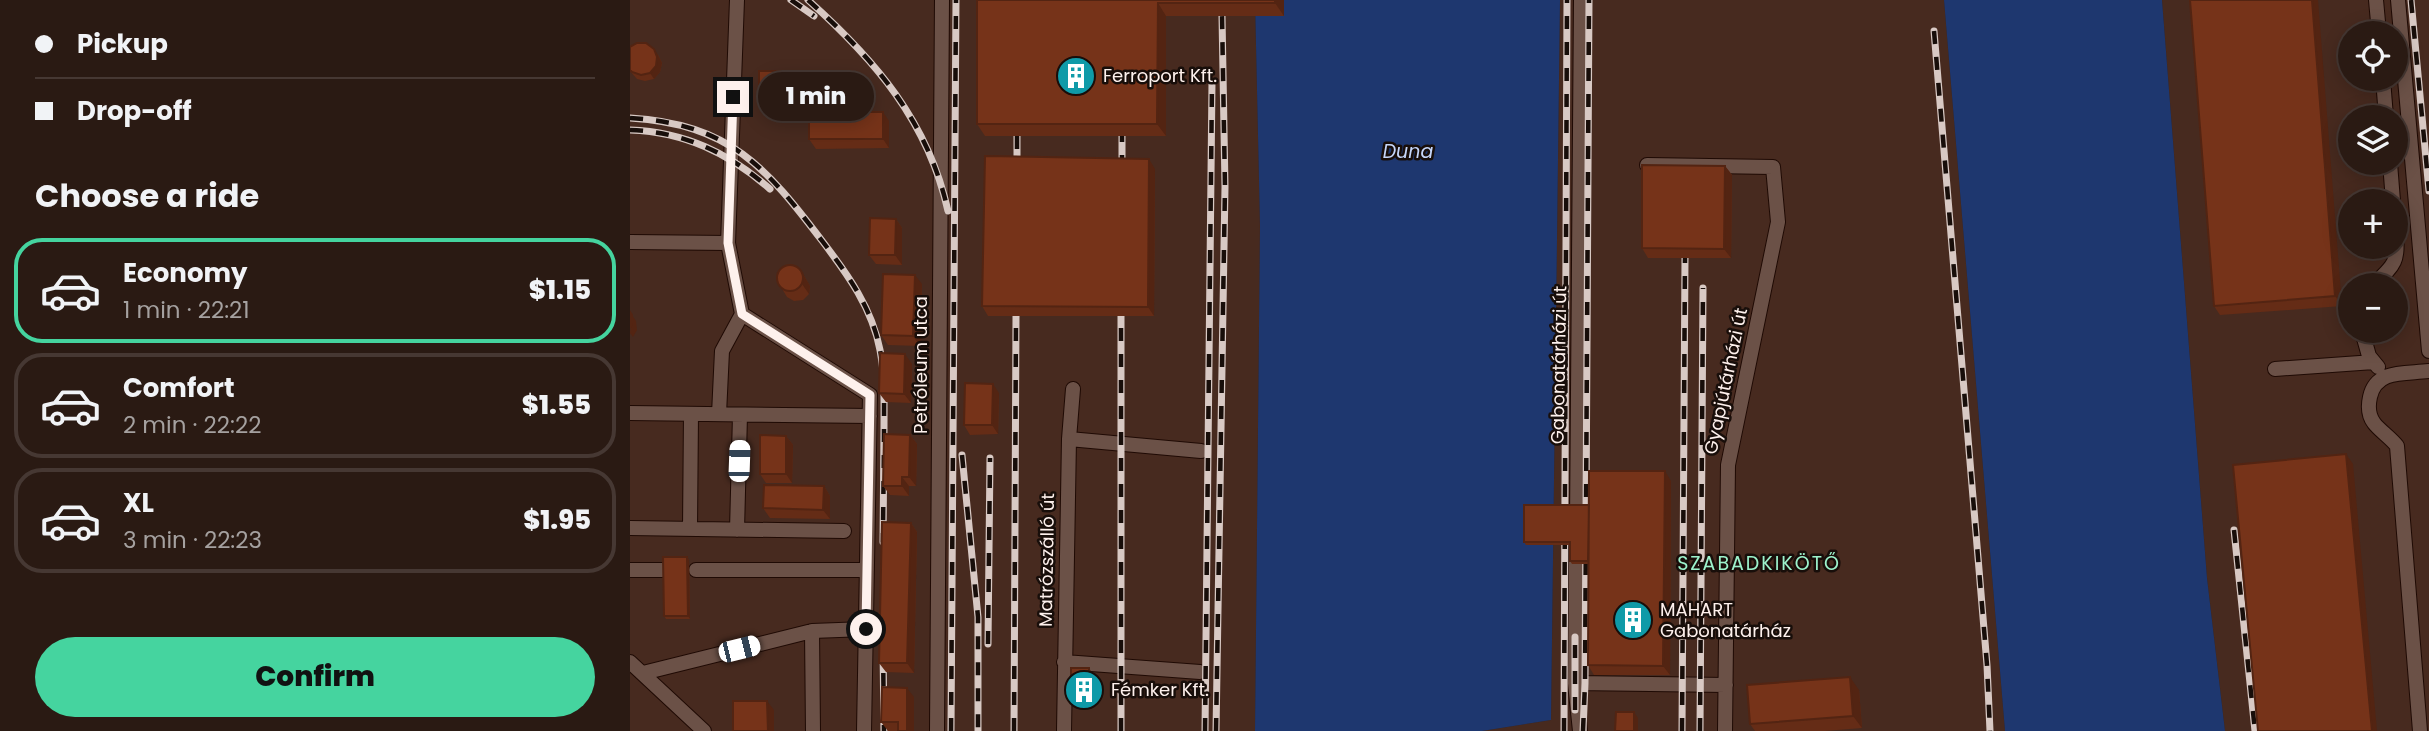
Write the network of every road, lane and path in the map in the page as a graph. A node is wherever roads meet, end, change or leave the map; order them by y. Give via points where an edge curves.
1 (737, 0) edge
2 (942, 0) edge
3 (1581, 0) edge
4 (2376, 0) edge
5 (2398, 0) edge
6 (2378, 21) edge
7 (1647, 164) edge
8 (2423, 207) edge
9 (630, 242) edge
10 (728, 243) junction
11 (742, 314) junction
12 (2365, 343) edge
13 (2429, 351) edge
14 (2374, 362) junction
15 (2275, 369) dead end
16 (2429, 372) edge
17 (2386, 375) junction
18 (1073, 389) dead end
19 (630, 413) edge
20 (691, 414) junction
21 (719, 414) junction
22 (740, 415) junction
23 (870, 416) junction
24 (1069, 439) junction
25 (1201, 451) dead end
26 (630, 528) edge
27 (690, 529) junction
28 (737, 530) junction
29 (844, 531) dead end
30 (630, 570) edge
31 (662, 570) edge
32 (696, 570) dead end
33 (867, 570) junction
34 (866, 629) junction
35 (811, 631) junction
36 (1064, 662) junction
37 (630, 663) edge
38 (1200, 672) dead end
39 (643, 673) junction
40 (1575, 683) junction
41 (1726, 685) junction
42 (704, 731) edge
43 (813, 731) edge
44 (864, 731) edge
45 (937, 731) edge
46 (1064, 731) edge
47 (1580, 731) edge
48 (1725, 731) edge
49 (2420, 731) edge

1 - 10 street
2 - 45 street, Petróleum utca
3 - 40 street, Gabonatárházi út
4 - 6 street
5 - 8 street
7 - 41 street, Gyapjútárházi út via 1773,167 1778,222 1728,465
8 - 13 street
9 - 10 street
10 - 11 street
11 - 21 street via 722,351
11 - 23 street via 870,395
12 - 14 street
14 - 15 street
14 - 17 street
16 - 17 street
17 - 49 street via 2372,386 2367,406 2374,424 2397,446
18 - 24 street, Matrózszálló út
19 - 20 street
20 - 21 street
20 - 27 street
21 - 22 street
22 - 23 street
22 - 28 street
23 - 33 street
24 - 25 street
24 - 36 street, Matrózszálló út
26 - 27 street
27 - 28 street
28 - 29 street
30 - 31 street
32 - 33 street
33 - 34 street
34 - 35 street
34 - 44 street
35 - 39 street
35 - 43 street
36 - 38 street
36 - 46 street, Matrózszálló út
37 - 39 street
39 - 42 street
40 - 41 street
40 - 47 street, Gabonatárházi út
41 - 48 street, Gyapjútárházi út

